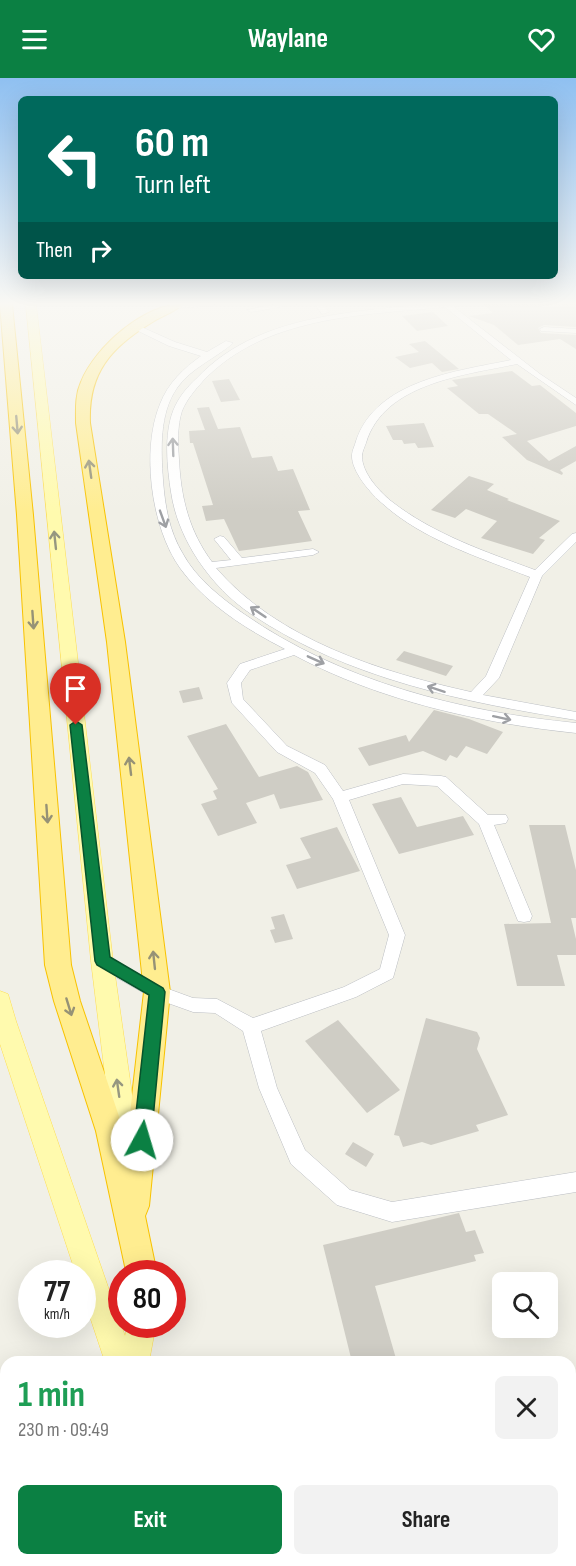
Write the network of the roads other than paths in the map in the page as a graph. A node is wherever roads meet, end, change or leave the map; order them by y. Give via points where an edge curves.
1 (12, 373) edge
2 (39, 373) edge
3 (93, 373) edge
4 (185, 373) edge
5 (203, 373) edge
6 (464, 373) edge
7 (536, 373) edge
8 (576, 402) edge
9 (576, 536) edge
10 (220, 539) dead end
11 (313, 552) dead end
12 (239, 562) junction
13 (209, 566) junction
14 (537, 575) junction
15 (295, 650) junction
16 (492, 678) junction
17 (473, 698) junction
18 (504, 704) junction
19 (576, 710) edge
20 (552, 712) junction
21 (576, 716) edge
22 (547, 727) junction
23 (576, 728) edge
24 (576, 740) edge
25 (340, 797) junction
26 (524, 915) dead end
27 (102, 961) junction
28 (158, 992) junction
29 (0, 1001) edge
30 (251, 1027) junction
31 (576, 1182) edge
32 (134, 1206) junction
33 (139, 1260) edge
34 (141, 1260) edge
35 (139, 1338) edge
36 (118, 1356) edge
37 (135, 1356) edge

1 -> 33 highway via 58,965 110,1131
27 -> 2 main road
28 -> 3 highway via 116,642 83,423 82,400
4 -> 15 street via 160,413 156,431 159,509 170,539 185,567 207,593 254,628
13 -> 5 street via 178,508 172,432 178,409
6 - 14 street via 423,384 380,411 359,439 359,462 367,481 394,509 416,524 473,552
7 - 8 street
9 - 14 street
10 - 12 street
11 - 12 street
12 - 13 street
17 -> 13 street via 387,673 295,636 253,609 226,587
14 - 16 street
15 -> 22 street via 372,684 443,705
15 - 25 street via 245,667 234,683 237,700 282,749 320,769
16 - 17 street
16 - 18 street
17 - 18 street
18 - 20 street
19 - 20 street
20 - 21 street
22 - 23 street
22 - 24 street
25 - 26 street via 403,779 441,781 493,820
25 - 30 street via 396,935 387,973 350,992
27 - 28 street
32 -> 27 main road
28 - 30 street via 193,1005 217,1006
28 - 32 highway
29 - 36 main road
30 - 31 street via 267,1088 298,1157 344,1198 393,1212
32 - 34 main road
35 - 37 main road

